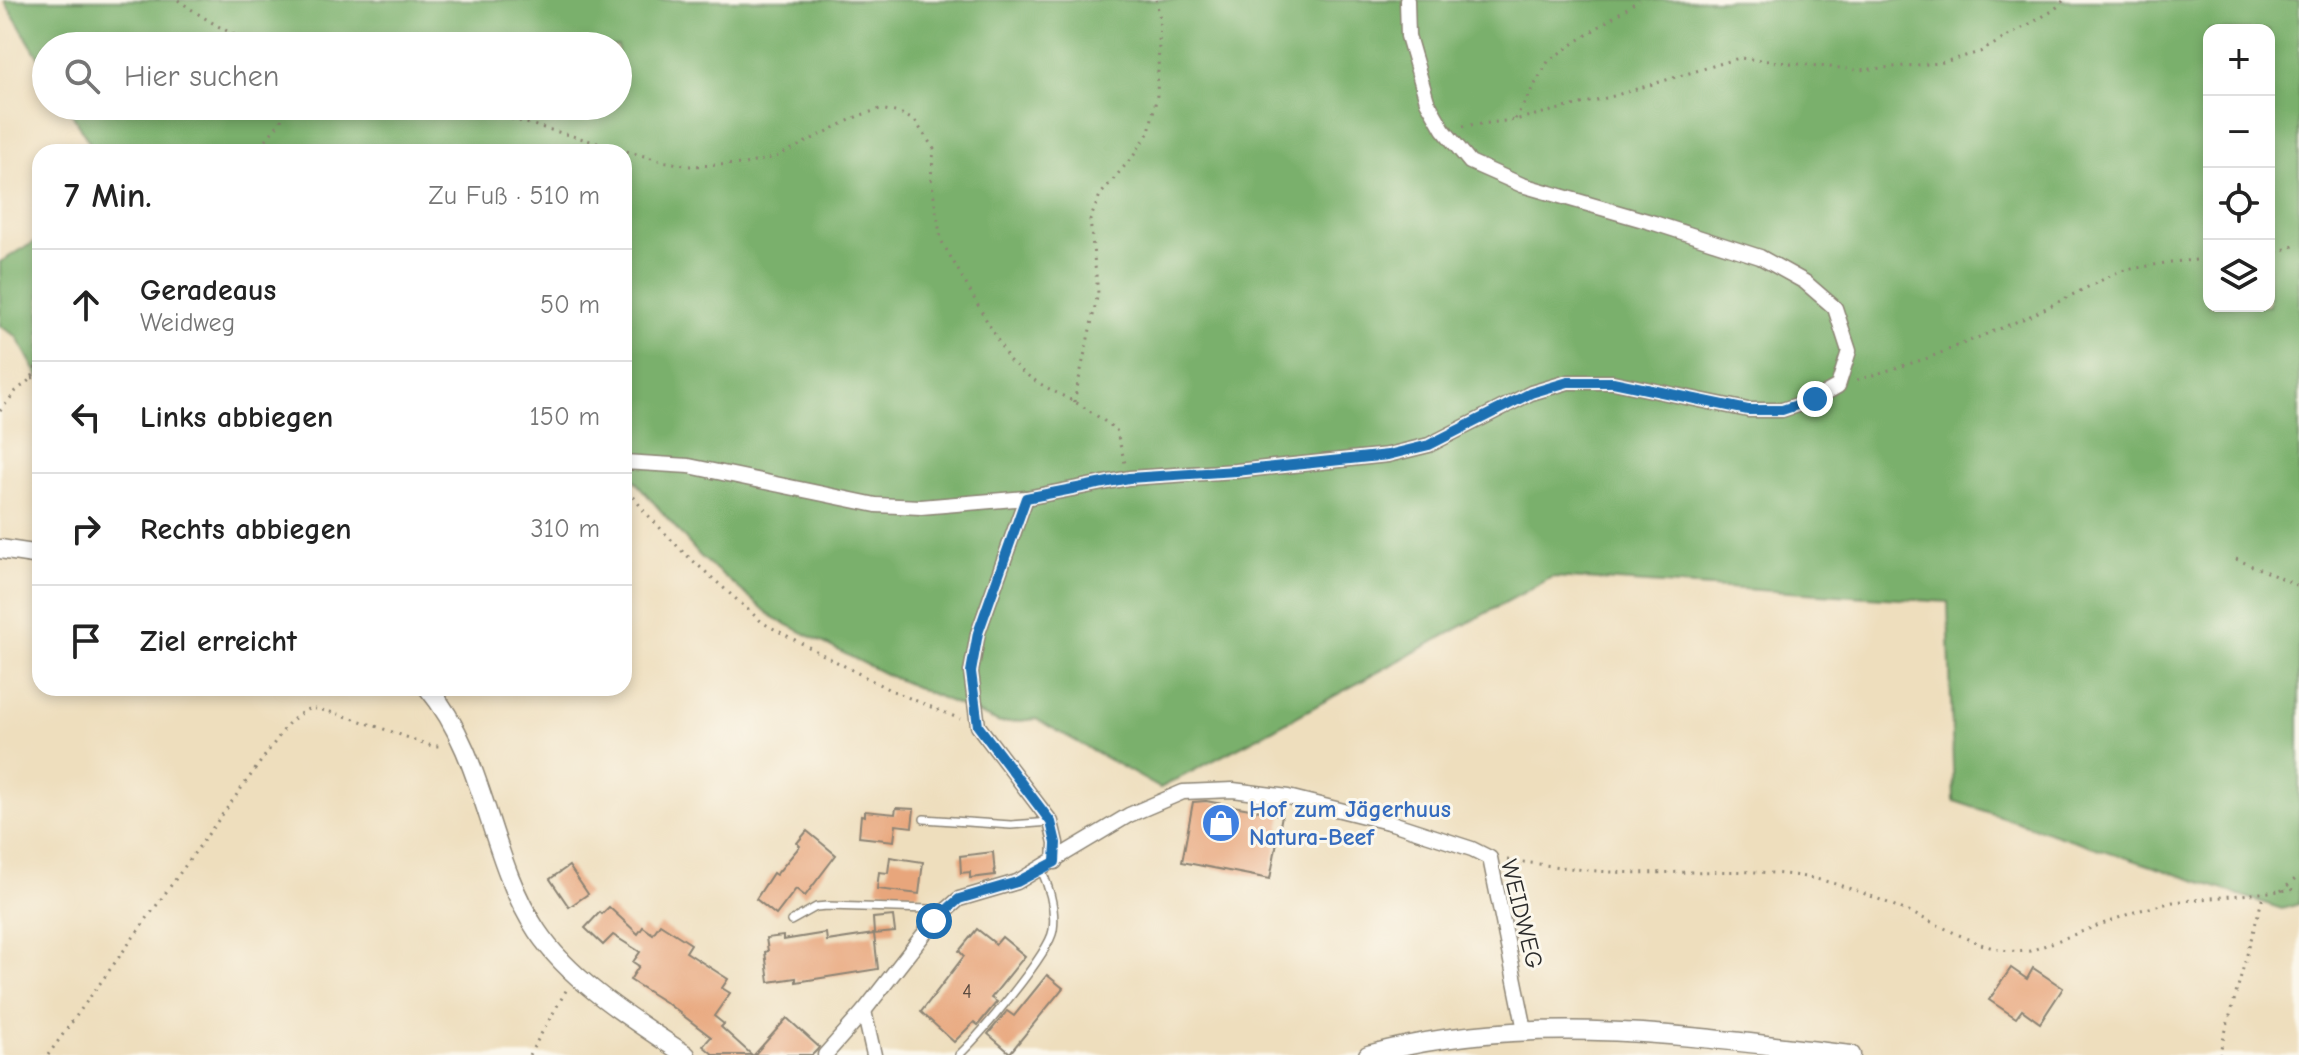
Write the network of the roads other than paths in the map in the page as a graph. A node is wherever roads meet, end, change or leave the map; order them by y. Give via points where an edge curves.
1 (1407, 0) edge
2 (632, 462) edge
3 (1026, 498) junction
4 (0, 549) edge
5 (32, 554) edge
6 (435, 696) edge
7 (924, 819) dead end
8 (1051, 822) junction
9 (1055, 862) junction
10 (1041, 869) junction
11 (942, 912) junction
12 (791, 921) dead end
13 (864, 1011) junction
14 (1525, 1030) junction
15 (686, 1055) edge
16 (825, 1055) edge
17 (874, 1055) edge
18 (959, 1055) edge
19 (1368, 1055) edge
20 (1851, 1055) edge

1 - 3 street via 1408,36 1427,101 1470,162 1522,185 1760,257 1805,282 1835,308 1849,351 1838,386 1782,410 1748,410 1613,382 1568,382 1531,393 1429,445 1388,455 1129,478
2 - 3 street via 689,466 876,505 921,507
3 - 8 street via 978,633 971,672 978,726
4 - 5 street
6 - 15 street via 464,747 525,909 544,940 575,975
7 - 8 lane
8 - 9 street
9 - 10 street, WEIDWEG
9 - 14 street, WEIDWEG via 1129,815 1183,792 1233,790 1288,797 1472,849 1490,858
10 - 11 street, WEIDWEG via 959,899
10 - 18 lane via 1050,889 1053,932 980,1036
11 - 12 lane via 827,906
11 - 13 street, WEIDWEG
13 - 16 street, WEIDWEG
13 - 17 street
14 - 19 street via 1409,1044
14 - 20 street via 1688,1035

